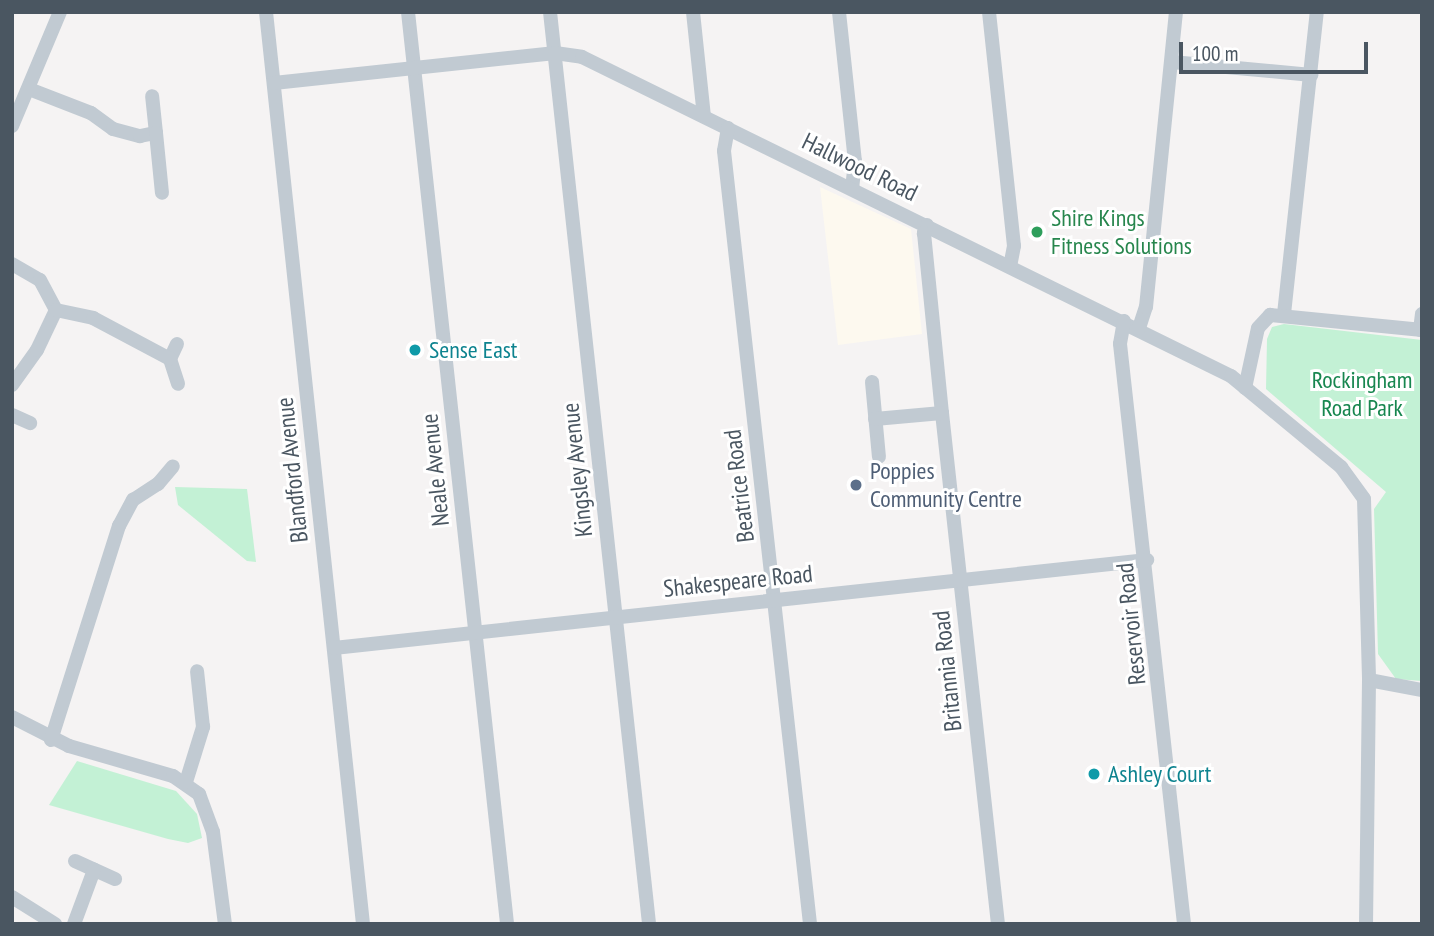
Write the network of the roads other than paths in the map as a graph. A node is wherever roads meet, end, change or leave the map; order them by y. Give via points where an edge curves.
1 (60, 12) edge
2 (266, 12) edge
3 (408, 12) edge
4 (551, 12) edge
5 (693, 12) edge
6 (839, 12) edge
7 (989, 12) edge
8 (1175, 12) edge
9 (1317, 12) edge
10 (555, 53) junction
11 (1172, 67) junction
12 (414, 68) junction
13 (1311, 75) junction
14 (274, 83) junction
15 (29, 89) junction
16 (152, 96) dead end
17 (704, 116) junction
18 (12, 125) edge
19 (728, 128) junction
20 (156, 133) junction
21 (852, 188) junction
22 (162, 193) dead end
23 (927, 225) junction
24 (12, 264) edge
25 (1010, 266) junction
26 (56, 310) junction
27 (1284, 314) junction
28 (1422, 314) edge
29 (1124, 321) junction
30 (1139, 328) junction
31 (1421, 330) edge
32 (177, 344) dead end
33 (170, 359) junction
34 (872, 382) dead end
35 (178, 384) dead end
36 (12, 385) edge
37 (1245, 388) junction
38 (942, 413) junction
39 (12, 415) edge
40 (875, 419) junction
41 (30, 423) dead end
42 (879, 457) dead end
43 (173, 466) dead end
44 (1147, 560) junction
45 (960, 580) junction
46 (776, 600) junction
47 (616, 618) junction
48 (476, 632) junction
49 (334, 648) junction
50 (197, 671) dead end
51 (1369, 680) junction
52 (1422, 690) edge
53 (12, 718) edge
54 (51, 740) junction
55 (186, 782) junction
56 (75, 861) dead end
57 (94, 870) junction
58 (115, 879) dead end
59 (12, 897) edge
60 (55, 924) edge
61 (74, 924) edge
62 (225, 924) edge
63 (363, 924) edge
64 (507, 924) edge
65 (649, 924) edge
66 (810, 924) edge
67 (998, 924) edge
68 (1184, 924) edge
69 (1366, 924) edge

1 - 15 street
2 - 14 street, Blandford Avenue
3 - 12 street, Neale Avenue
4 - 10 street, Kingsley Avenue
5 - 17 street
6 - 21 street via 855,161
7 - 25 street via 1014,246
8 - 11 street
9 - 13 street
10 - 12 street, Hallwood Road
10 - 17 street, Hallwood Road via 582,57
10 - 47 street, Kingsley Avenue
11 - 13 street
11 - 30 street via 1145,314
12 - 14 street, Hallwood Road
12 - 48 street, Neale Avenue
13 - 27 street
14 - 49 street, Blandford Avenue
15 - 18 street
15 - 20 street via 91,113 128,134
16 - 20 street
17 - 19 street, Hallwood Road
19 - 21 street, Hallwood Road
19 - 46 street, Beatrice Road via 724,151
20 - 22 street
21 - 23 street, Hallwood Road
23 - 25 street, Hallwood Road
23 - 38 street, Britannia Road via 924,233
24 - 26 street via 40,280
25 - 29 street, Hallwood Road
26 - 33 street via 93,318
26 - 36 street via 37,350
27 - 31 street
27 - 37 street via 1270,314 1258,328
28 - 31 street
29 - 30 street, Hallwood Road
29 - 44 street, Reservoir Road via 1120,344
30 - 37 street, Hallwood Road via 1204,359
32 - 33 street
33 - 35 street
34 - 40 street
37 - 51 street, Hallwood Road via 1341,467 1364,499
38 - 40 street
38 - 45 street, Britannia Road
39 - 41 street
40 - 42 street
43 - 54 street via 158,484 134,500 118,526
44 - 45 street, Shakespeare Road
44 - 68 street, Reservoir Road
45 - 46 street, Shakespeare Road
45 - 67 street, Britannia Road
46 - 47 street, Shakespeare Road
46 - 66 street, Beatrice Road
47 - 48 street, Shakespeare Road
47 - 65 street, Kingsley Avenue
48 - 49 street, Shakespeare Road
48 - 64 street, Neale Avenue
49 - 63 street, Blandford Avenue
50 - 55 street via 203,727
51 - 52 street
51 - 69 street
53 - 54 street
54 - 55 street
55 - 62 street via 208,809
56 - 57 street
57 - 58 street
57 - 61 street
59 - 60 street

